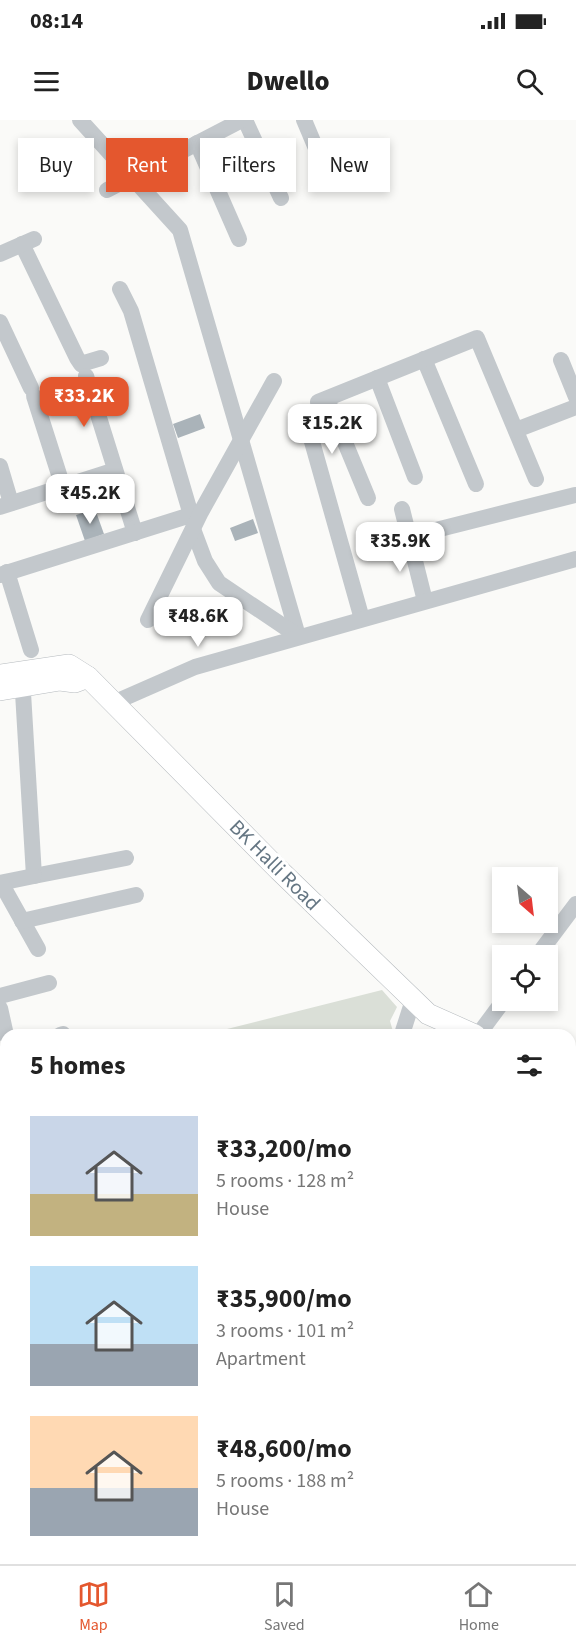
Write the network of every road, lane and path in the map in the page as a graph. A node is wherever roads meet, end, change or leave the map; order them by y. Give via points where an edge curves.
1 (80, 120) edge
2 (243, 120) edge
3 (304, 120) edge
4 (312, 138) edge
5 (197, 143) junction
6 (188, 148) edge
7 (106, 149) edge
8 (145, 192) edge
9 (281, 198) dead end
10 (239, 239) dead end
11 (0, 254) edge
12 (120, 289) dead end
13 (0, 322) edge
14 (101, 358) dead end
15 (424, 359) junction
16 (561, 360) dead end
17 (86, 376) dead end
18 (376, 378) junction
19 (573, 378) edge
20 (274, 381) dead end
21 (576, 397) edge
22 (576, 407) edge
23 (516, 430) junction
24 (309, 431) dead end
25 (241, 441) junction
26 (0, 466) edge
27 (115, 470) junction
28 (415, 477) dead end
29 (537, 479) dead end
30 (476, 484) dead end
31 (63, 487) junction
32 (576, 495) edge
33 (368, 498) dead end
34 (5, 505) edge
35 (402, 509) dead end
36 (195, 519) junction
37 (135, 533) junction
38 (408, 537) junction
39 (576, 559) edge
40 (3, 574) edge
41 (425, 601) junction
42 (362, 619) junction
43 (148, 620) dead end
44 (298, 636) junction
45 (31, 650) dead end
46 (15, 678) edge
47 (0, 690) edge
48 (113, 703) junction
49 (126, 858) dead end
50 (34, 876) junction
51 (0, 883) edge
52 (136, 896) dead end
53 (576, 904) edge
54 (22, 921) junction
55 (545, 945) edge
56 (38, 949) dead end
57 (49, 983) dead end
58 (0, 996) edge
59 (418, 1004) junction
60 (0, 1008) edge
61 (496, 1011) edge
62 (5, 1029) edge
63 (404, 1029) edge
64 (414, 1029) edge
65 (463, 1029) edge
66 (482, 1029) edge

1 - 7 street
2 - 5 street
2 - 9 street
3 - 4 street
5 - 6 street
5 - 10 street
8 - 25 street via 180,230
11 - 14 street via 28,241 77,358 81,364
12 - 36 street via 131,311
13 - 31 street via 32,392
15 - 18 street
15 - 23 street via 477,338
15 - 30 street
16 - 19 street
17 - 27 street
18 - 28 street
18 - 33 street via 322,400
19 - 21 street
20 - 25 street
22 - 23 street
23 - 29 street
24 - 42 street
25 - 36 street
25 - 44 street
26 - 34 street
27 - 31 street
27 - 37 street
31 - 34 street
32 - 38 street
35 - 38 street
36 - 37 street
36 - 43 street
36 - 44 street via 205,561 219,583
37 - 40 street
38 - 41 street
39 - 41 street
40 - 45 street
41 - 42 street
42 - 44 street
44 - 48 street via 195,667
46 - 47 main road, BK Halli Road
46 - 48 main road, BK Halli Road via 69,665 88,677
46 - 50 street
48 - 59 main road, BK Halli Road
49 - 50 street
50 - 51 street
51 - 54 street
52 - 54 street
53 - 55 street
54 - 56 street
57 - 58 street
59 - 63 street
59 - 64 street
59 - 65 main road, BK Halli Road via 428,1014
60 - 62 street
61 - 66 street

